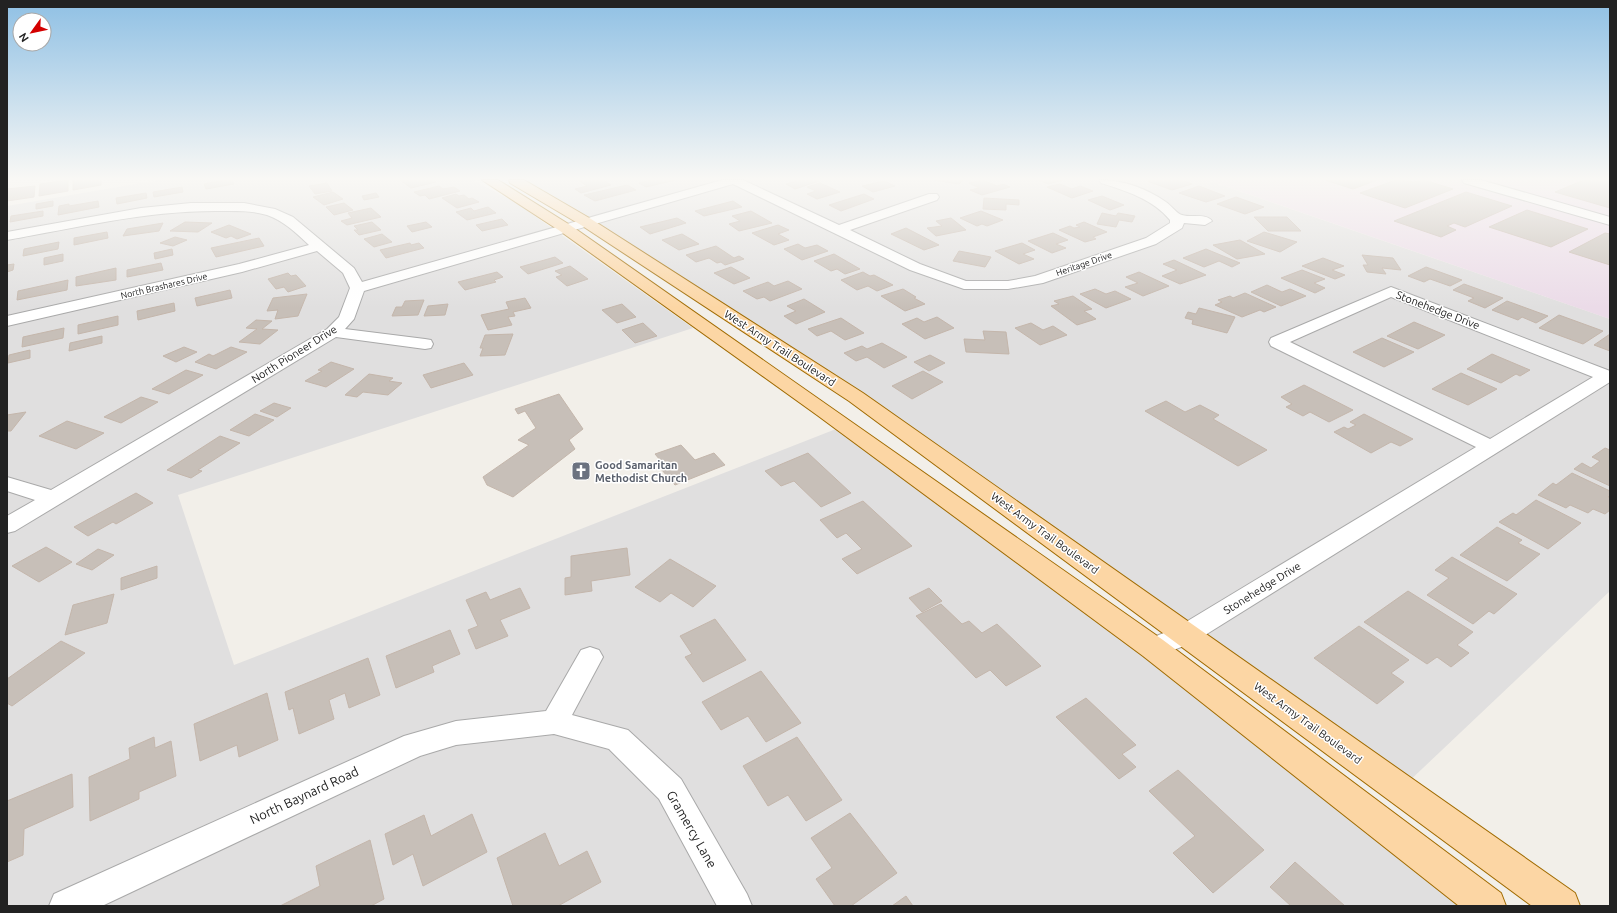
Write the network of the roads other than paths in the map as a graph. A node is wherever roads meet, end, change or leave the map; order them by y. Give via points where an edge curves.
1 (82, 223) edge
2 (291, 223) edge
3 (556, 223) edge
4 (584, 223) edge
5 (587, 223) edge
6 (823, 223) edge
7 (859, 223) edge
8 (1177, 223) edge
9 (565, 228) junction
10 (838, 230) junction
11 (7, 236) edge
12 (320, 246) junction
13 (980, 286) junction
14 (358, 288) junction
15 (976, 303) dead end
16 (7, 320) edge
17 (333, 332) junction
18 (425, 344) dead end
19 (856, 397) junction
20 (824, 411) junction
21 (1491, 447) junction
22 (7, 484) edge
23 (53, 498) junction
24 (7, 526) edge
25 (1185, 635) junction
26 (1153, 648) junction
27 (590, 657) dead end
28 (554, 722) junction
29 (66, 906) edge
30 (735, 906) edge
31 (1488, 906) edge
32 (1562, 906) edge

1 - 11 street
2 - 12 street
3 - 9 main road
4 - 9 street
5 - 19 main road, West Army Trail Boulevard
6 - 10 street, Heritage Drive
7 - 10 street
8 - 13 street, Heritage Drive via 1144,244 1038,280 1008,286
9 - 14 street
9 - 20 main road
10 - 13 street, Heritage Drive via 915,267 964,285
12 - 14 street via 349,271
12 - 16 street, North Brashares Drive via 242,268
13 - 15 street
14 - 17 street, North Pioneer Drive via 346,319
17 - 18 street
17 - 23 street, North Pioneer Drive
19 - 20 main road
19 - 25 main road, West Army Trail Boulevard
20 - 26 main road
21 - 21 street, Stonehedge Drive via 1607,376 1391,292 1277,342
21 - 25 street, Stonehedge Drive
22 - 23 street
23 - 24 street, North Pioneer Drive
25 - 26 street, Stonehedge Drive
25 - 32 main road, West Army Trail Boulevard
26 - 31 main road
27 - 28 street
28 - 29 street, North Baynard Road via 456,734 414,745
28 - 30 street, Gramercy Lane via 618,739 670,789

